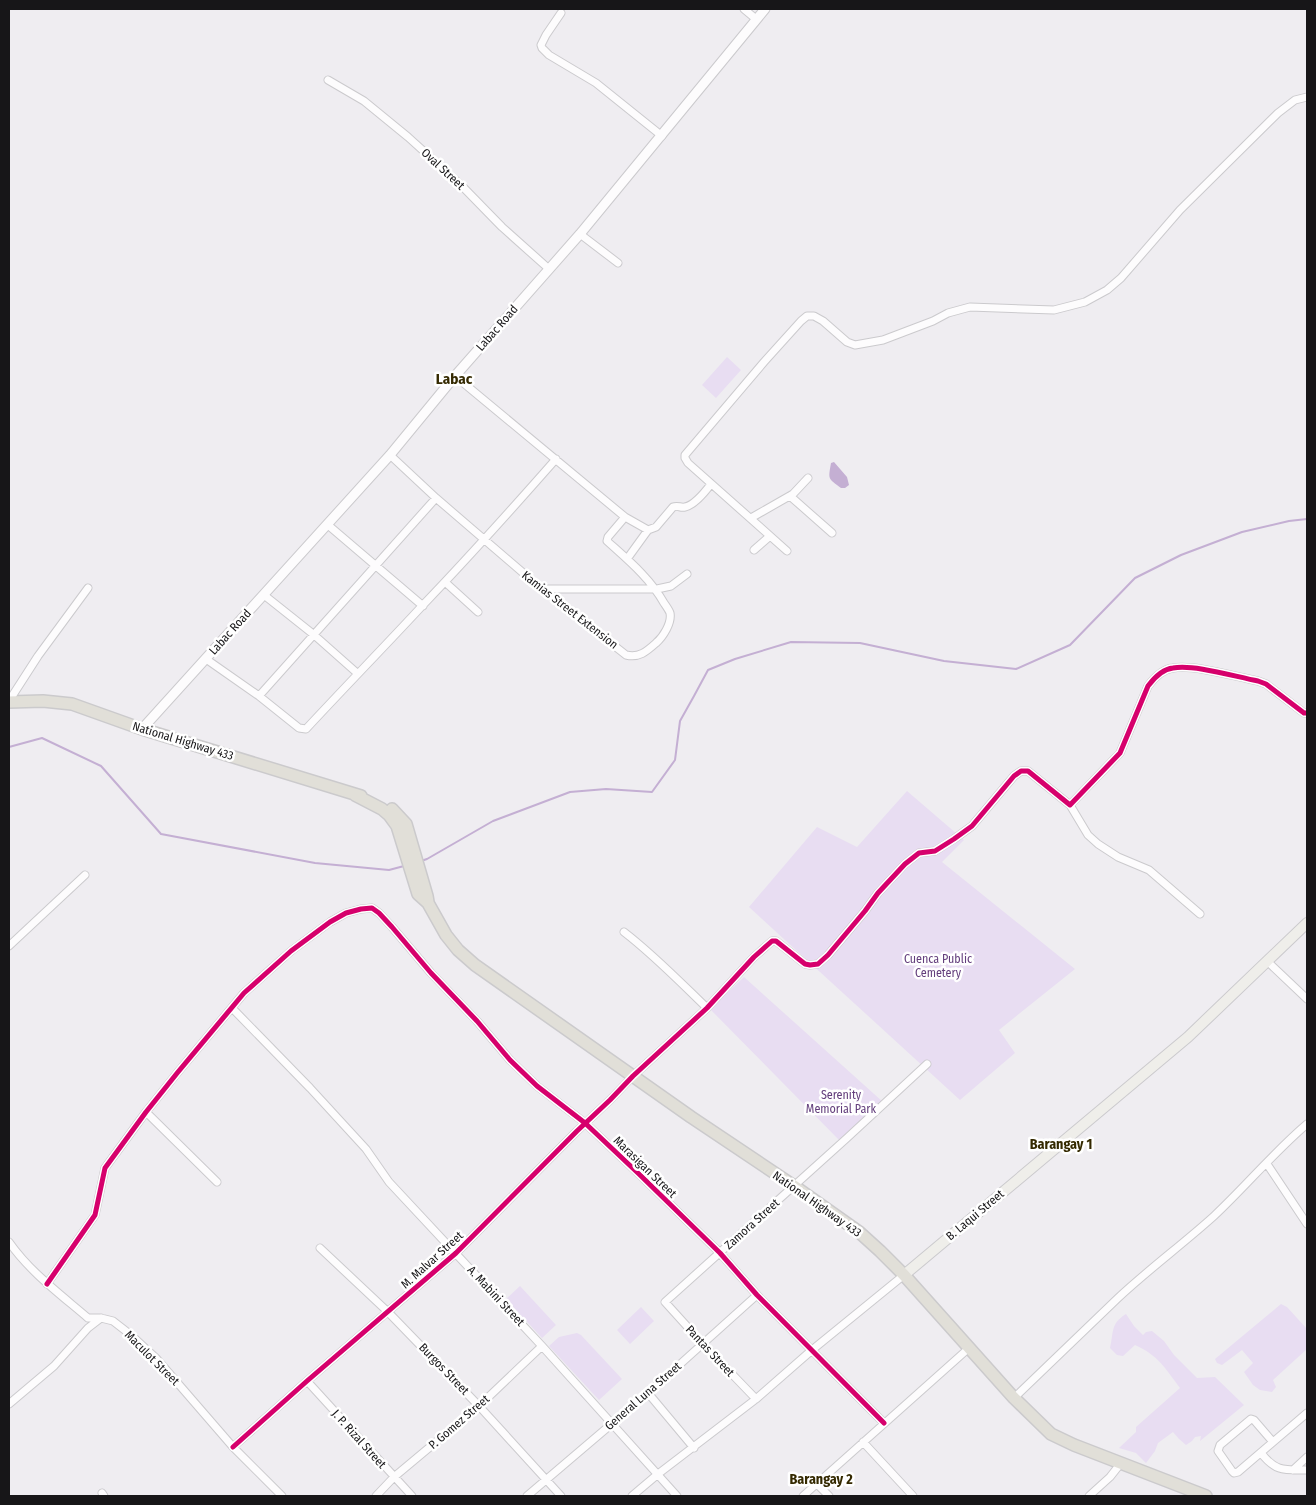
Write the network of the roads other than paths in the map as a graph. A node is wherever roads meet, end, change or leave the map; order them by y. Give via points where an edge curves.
1 (744, 9) edge
2 (765, 9) edge
3 (561, 13) dead end
4 (756, 19) junction
5 (328, 80) dead end
6 (1307, 97) edge
7 (662, 136) junction
8 (580, 234) junction
9 (618, 263) dead end
10 (549, 269) junction
11 (455, 376) junction
12 (390, 455) junction
13 (556, 460) junction
14 (808, 478) dead end
15 (711, 484) junction
16 (790, 496) junction
17 (436, 498) junction
18 (625, 517) junction
19 (751, 518) junction
20 (328, 525) junction
21 (648, 530) junction
22 (832, 533) dead end
23 (770, 536) junction
24 (484, 540) junction
25 (754, 550) dead end
26 (786, 551) dead end
27 (627, 559) junction
28 (375, 564) junction
29 (687, 574) dead end
30 (445, 582) junction
31 (88, 588) dead end
32 (657, 589) junction
33 (543, 590) junction
34 (264, 595) junction
35 (423, 606) junction
36 (478, 612) dead end
37 (313, 634) junction
38 (206, 659) junction
39 (357, 674) junction
40 (259, 696) junction
41 (9, 701) edge
42 (1307, 713) edge
43 (142, 729) junction
44 (1070, 805) junction
45 (85, 875) dead end
46 (1200, 914) dead end
47 (1307, 923) edge
48 (624, 932) dead end
49 (9, 946) edge
50 (1268, 962) junction
51 (1307, 999) edge
52 (232, 1008) junction
53 (707, 1008) junction
54 (927, 1064) dead end
55 (633, 1076) junction
56 (146, 1112) junction
57 (585, 1123) junction
58 (1307, 1124) edge
59 (1267, 1164) junction
60 (217, 1182) dead end
61 (794, 1186) junction
62 (1307, 1224) edge
63 (9, 1242) edge
64 (320, 1248) dead end
65 (456, 1253) junction
66 (720, 1253) junction
67 (904, 1275) junction
68 (47, 1284) junction
69 (757, 1295) junction
70 (665, 1302) joint
71 (388, 1312) junction
72 (101, 1318) junction
73 (703, 1344) junction
74 (542, 1346) junction
75 (969, 1348) junction
76 (812, 1350) junction
77 (307, 1381) junction
78 (648, 1393) junction
79 (1014, 1398) junction
80 (756, 1399) junction
81 (9, 1404) edge
82 (479, 1406) junction
83 (1307, 1413) edge
84 (612, 1423) junction
85 (884, 1423) junction
86 (863, 1442) junction
87 (1273, 1442) junction
88 (234, 1447) junction
89 (694, 1448) junction
90 (1261, 1453) junction
91 (1307, 1457) edge
92 (1121, 1463) junction
93 (1293, 1470) junction
94 (1307, 1470) edge
95 (658, 1474) junction
96 (394, 1477) junction
97 (546, 1481) junction
98 (817, 1484) junction
99 (282, 1496) edge
100 (376, 1496) edge
101 (412, 1496) edge
102 (527, 1496) edge
103 (561, 1496) edge
104 (632, 1496) edge
105 (677, 1496) edge
106 (802, 1496) edge
107 (829, 1496) edge
108 (913, 1496) edge
109 (1090, 1496) edge
110 (1206, 1496) edge

1 - 4 street
2 - 4 street, Labac Road
3 - 7 street via 546,35 542,48 596,83
4 - 7 street, Labac Road
5 - 10 street, Oval Street via 364,101 408,137
6 - 15 street via 1295,100 1278,114 1180,210 1121,278 1085,302 1054,310 970,307 883,340 855,345 823,321 807,316 686,455 688,463
7 - 8 street, Labac Road
8 - 9 street
8 - 10 street, Labac Road
10 - 11 street, Labac Road
11 - 12 street, Labac Road
11 - 13 street
12 - 17 street, Kamias Street Extension
12 - 20 street, Labac Road
13 - 18 street
13 - 24 street
14 - 16 street
15 - 19 street
15 - 21 street via 691,505 673,507 656,527
16 - 19 street
16 - 22 street
17 - 24 street, Kamias Street Extension
17 - 28 street
18 - 21 street
18 - 27 street, Kamias Street Extension via 607,541
19 - 23 street
20 - 28 street
20 - 34 street, Labac Road
21 - 27 street
23 - 25 street
23 - 26 street
24 - 30 street
24 - 33 street, Kamias Street Extension
27 - 32 street, Kamias Street Extension
28 - 35 street
28 - 37 street
29 - 32 street via 671,586
30 - 35 street
30 - 36 street
31 - 41 street
32 - 33 street
32 - 33 street, Kamias Street Extension via 670,613 670,623 658,642 634,657 626,655
34 - 37 street
34 - 38 street, Labac Road
35 - 39 street
37 - 39 street
37 - 40 street
38 - 40 street
38 - 43 street, Labac Road
39 - 40 street via 306,730
41 - 43 main road, National Highway 433 via 72,704
42 - 44 street via 1266,684 1189,667 1171,668 1155,677 1148,686 1120,753
43 - 55 main road, National Highway 433 via 355,795 389,815 405,836 422,892 458,950
44 - 46 street via 1088,835 1098,844 1149,870
44 - 53 street, M. Malvar Street via 1028,771 1021,771 972,826 935,851 919,853 905,864 818,964 805,964 772,941
45 - 49 street
47 - 50 main road, B. Laqui Street
48 - 53 street
50 - 51 street
50 - 67 main road, B. Laqui Street via 1188,1037
52 - 56 street
52 - 57 street, Marasigan Street via 291,951 330,922 360,909 372,908 510,1060 537,1086
52 - 65 street, A. Mabini Street via 366,1149 390,1182
53 - 55 street, M. Malvar Street
54 - 61 street, Zamora Street
55 - 57 street, M. Malvar Street
55 - 61 main road, National Highway 433
56 - 60 street
56 - 68 street via 105,1168 95,1215
57 - 65 street, M. Malvar Street
57 - 66 street, Marasigan Street
58 - 59 street
59 - 62 street
59 - 79 street via 1183,1244 1118,1298
61 - 66 street, Zamora Street
61 - 67 main road, National Highway 433 via 858,1232
63 - 68 street, Maculot Street via 20,1258
64 - 71 street, Burgos Street
65 - 71 street, M. Malvar Street
65 - 74 street, A. Mabini Street
66 - 69 street, Marasigan Street
66 - 70 street, Zamora Street
67 - 75 main road, National Highway 433
67 - 76 street, B. Laqui Street
68 - 72 street, Maculot Street via 88,1318
69 - 73 street, General Luna Street
69 - 76 street, Marasigan Street
70 - 73 street, Pantas Street
71 - 77 street, M. Malvar Street
71 - 82 street, Burgos Street
72 - 81 street via 54,1366
72 - 88 street, Maculot Street via 113,1321 156,1358
73 - 78 street, General Luna Street
73 - 80 street, Pantas Street
74 - 82 street, P. Gomez Street
74 - 84 street, A. Mabini Street
75 - 79 main road, National Highway 433
75 - 85 street
76 - 80 street, B. Laqui Street
76 - 85 street, Marasigan Street
77 - 88 street, M. Malvar Street
77 - 96 street, J. P. Rizal Street
78 - 84 street, General Luna Street
78 - 89 street
79 - 92 main road, National Highway 433 via 1051,1434
80 - 89 street, B. Laqui Street
82 - 96 street, P. Gomez Street
82 - 97 street, Burgos Street
83 - 87 street
84 - 95 street, A. Mabini Street
84 - 97 street, General Luna Street
85 - 86 street
86 - 98 street
86 - 108 street
87 - 90 street
87 - 90 street via 1251,1419 1218,1449 1234,1473
88 - 99 street, Maculot Street
89 - 95 street, B. Laqui Street
90 - 93 street via 1274,1467
91 - 93 street
92 - 109 street
92 - 110 main road, National Highway 433
93 - 94 street
95 - 104 street, B. Laqui Street
95 - 105 street, A. Mabini Street
96 - 100 street, P. Gomez Street
96 - 101 street, J. P. Rizal Street
97 - 102 street, General Luna Street
97 - 103 street, Burgos Street
98 - 106 street
98 - 107 street

